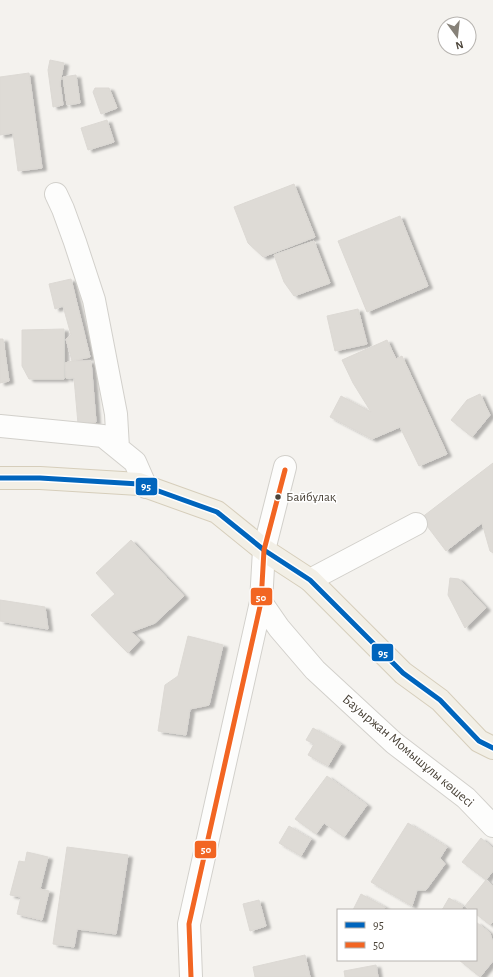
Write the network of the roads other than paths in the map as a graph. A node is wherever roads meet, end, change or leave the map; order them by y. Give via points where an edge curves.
1 (56, 194) dead end
2 (0, 426) edge
3 (118, 448) junction
4 (285, 467) dead end
5 (0, 478) edge
6 (146, 487) junction
7 (416, 524) dead end
8 (264, 550) junction
9 (310, 580) junction
10 (261, 602) junction
11 (493, 748) edge
12 (491, 817) edge
13 (191, 977) edge

1 - 3 street via 94,300 116,414
2 - 3 street via 103,436
3 - 6 street via 135,462
4 - 8 street
5 - 6 main road via 139,484
6 - 8 main road via 217,512
7 - 9 street
8 - 9 main road
8 - 10 street
9 - 11 main road via 403,673 440,700 479,741
10 - 12 street, Бауыржан Момышұлы көшесі via 279,628 315,670 394,743
10 - 13 street via 189,924

